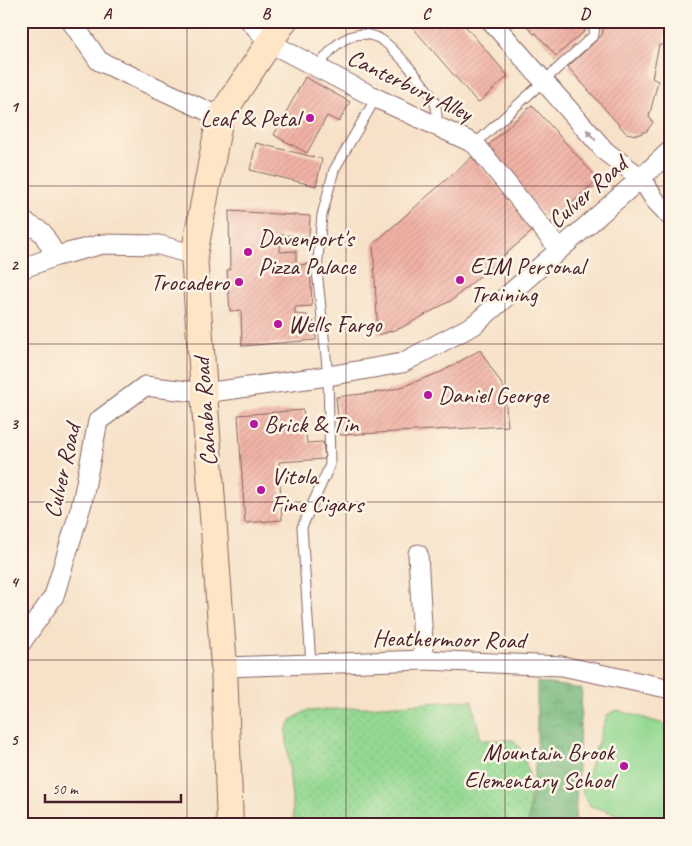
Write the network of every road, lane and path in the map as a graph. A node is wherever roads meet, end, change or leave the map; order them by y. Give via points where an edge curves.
1 (71, 21) edge
2 (250, 21) edge
3 (284, 21) edge
4 (491, 21) edge
5 (596, 21) edge
6 (270, 44) junction
7 (317, 68) junction
8 (544, 81) junction
9 (376, 98) junction
10 (220, 117) junction
11 (438, 127) junction
12 (475, 144) junction
13 (671, 150) edge
14 (641, 178) junction
15 (671, 217) edge
16 (21, 220) edge
17 (559, 249) junction
18 (194, 255) junction
19 (56, 256) junction
20 (21, 269) edge
21 (328, 376) junction
22 (204, 394) junction
23 (418, 554) dead end
24 (21, 643) edge
25 (424, 660) junction
26 (311, 664) junction
27 (224, 667) junction
28 (671, 689) edge
29 (230, 825) edge

1 - 10 street via 99,61
2 - 6 street, Canterbury Alley
3 - 6 street, Cahaba Road
4 - 8 street
5 - 8 lane via 594,35
6 - 7 street, Canterbury Alley
6 - 10 street, Cahaba Road
7 - 9 street, Canterbury Alley
7 - 11 lane via 333,47 345,39 363,34 380,39 424,85 435,104
8 - 12 lane
14 -> 8 street via 606,152
9 - 11 street, Canterbury Alley
9 - 21 lane via 334,170 322,215 317,270
10 - 18 street, Cahaba Road
11 - 12 street, Canterbury Alley
12 - 17 street
13 - 14 street, Culver Road
14 - 15 street
14 - 17 street, Culver Road
16 - 19 street via 42,232
17 - 21 street, Culver Road via 474,325 402,363
18 - 19 street via 159,245 103,244
18 - 22 street, Cahaba Road
19 - 20 street
21 - 22 street, Culver Road
21 - 26 lane via 330,465 302,526
22 - 24 street, Culver Road via 145,386 98,421 82,503 54,596
22 - 27 street, Cahaba Road
23 - 25 street
25 - 26 street, Heathermoor Road
25 - 28 street, Heathermoor Road via 562,666
26 - 27 street, Heathermoor Road
27 - 29 street, Cahaba Road

